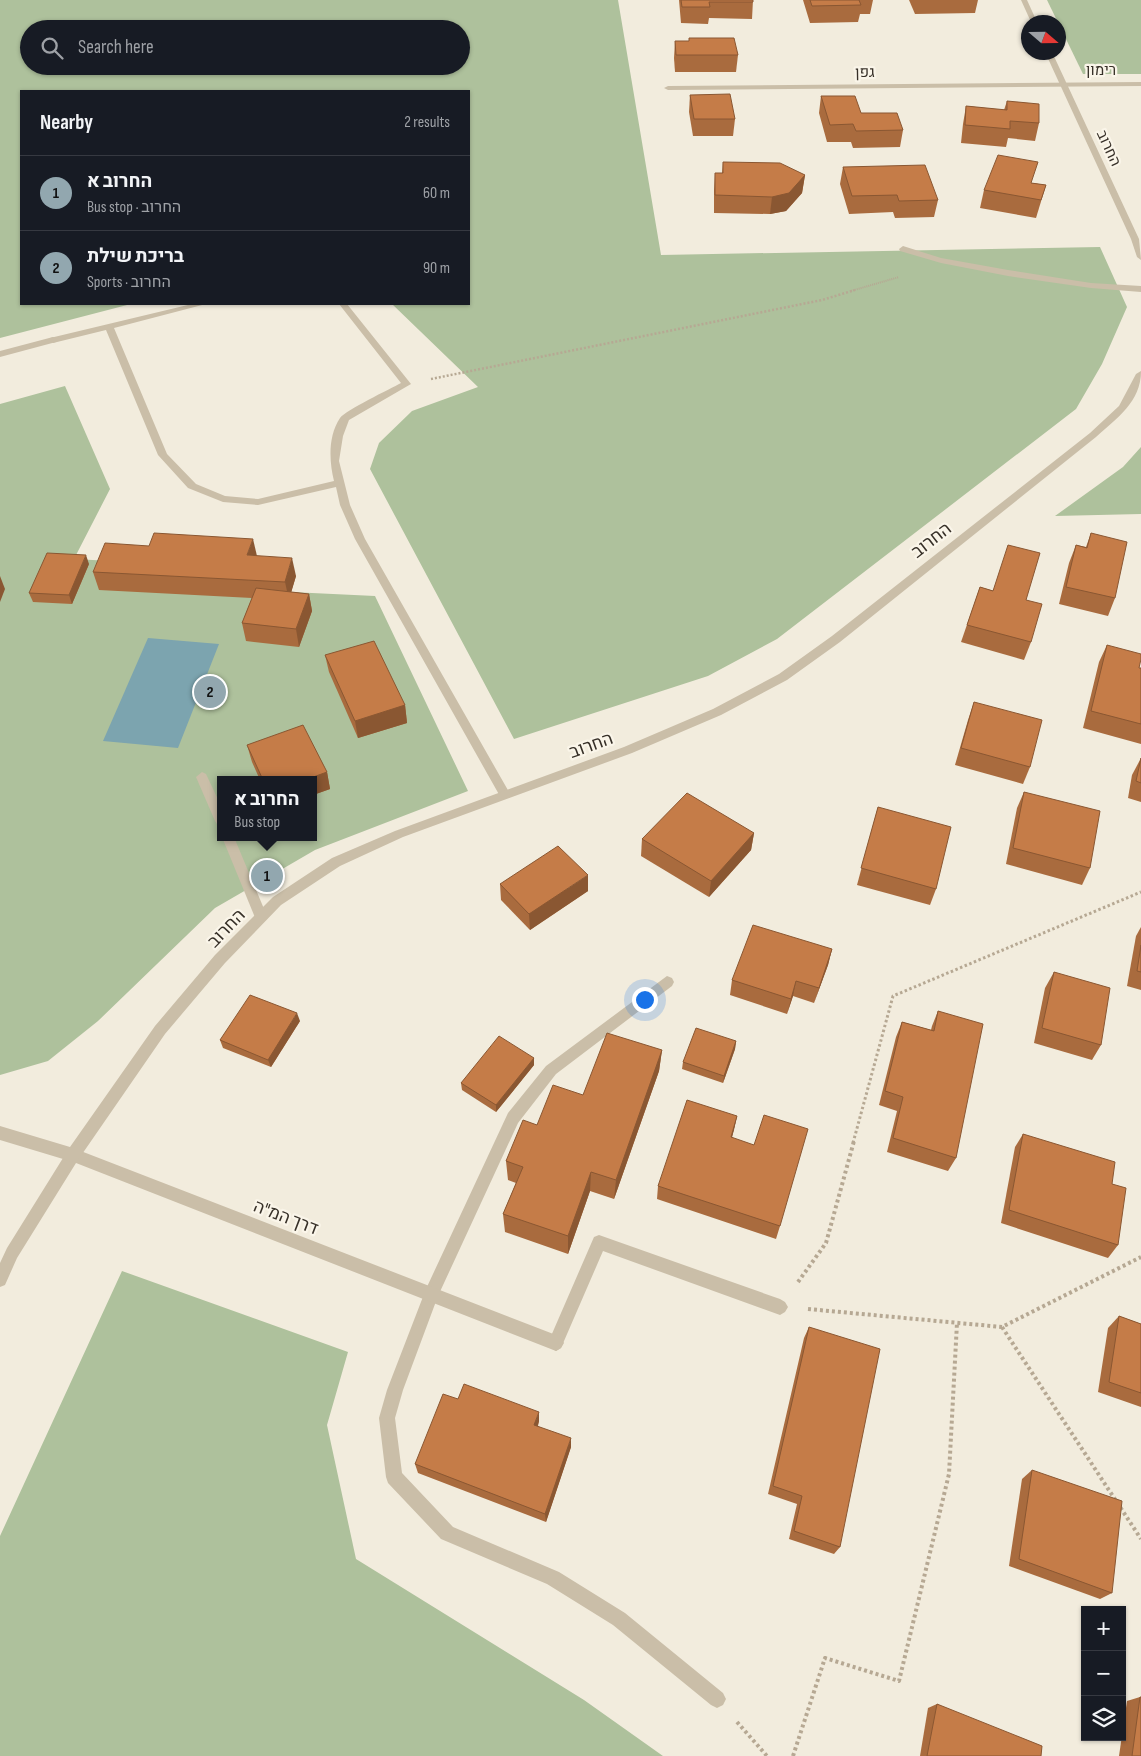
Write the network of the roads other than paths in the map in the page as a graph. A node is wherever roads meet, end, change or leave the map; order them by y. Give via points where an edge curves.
1 (1024, 0) edge
2 (1031, 15) edge
3 (1052, 60) edge
4 (1062, 84) junction
5 (1141, 84) edge
6 (668, 88) dead end
7 (1138, 240) edge
8 (902, 249) dead end
9 (1141, 257) edge
10 (1141, 289) edge
11 (198, 305) edge
12 (344, 305) edge
13 (109, 327) junction
14 (0, 354) edge
15 (1141, 374) edge
16 (340, 483) junction
17 (202, 777) dead end
18 (505, 795) junction
19 (217, 812) edge
20 (230, 841) edge
21 (261, 916) junction
22 (667, 982) dead end
23 (0, 1133) edge
24 (73, 1155) junction
25 (0, 1280) edge
26 (431, 1294) junction
27 (780, 1306) road end
28 (717, 1699) road end

1 - 2 street
3 - 4 street, החרוב
4 - 5 street, רימון
4 - 6 street, גפן
4 - 7 street, החרוב
7 - 9 street, החרוב
8 - 10 street via 950,262 1052,280 1116,289
11 - 13 street
12 - 16 street via 406,384 345,418 334,461
13 - 14 street
13 - 16 street via 163,455 192,486 223,499 258,502
15 - 18 street, החרוב via 1123,408 1093,435 836,639 783,677 700,720
16 - 18 street via 345,505 360,538
17 - 19 street
18 - 21 street, החרוב via 399,834 336,862 276,901
20 - 21 street
21 - 24 street, החרוב via 160,1030
22 - 26 street via 551,1070 513,1118
23 - 24 street, דרך המ"ה
24 - 25 street, החרוב via 12,1253
24 - 26 street, דרך המ"ה
26 - 27 street, דרך המ"ה via 556,1343 599,1242
26 - 28 street via 386,1418 394,1477 447,1534 553,1578 618,1619

